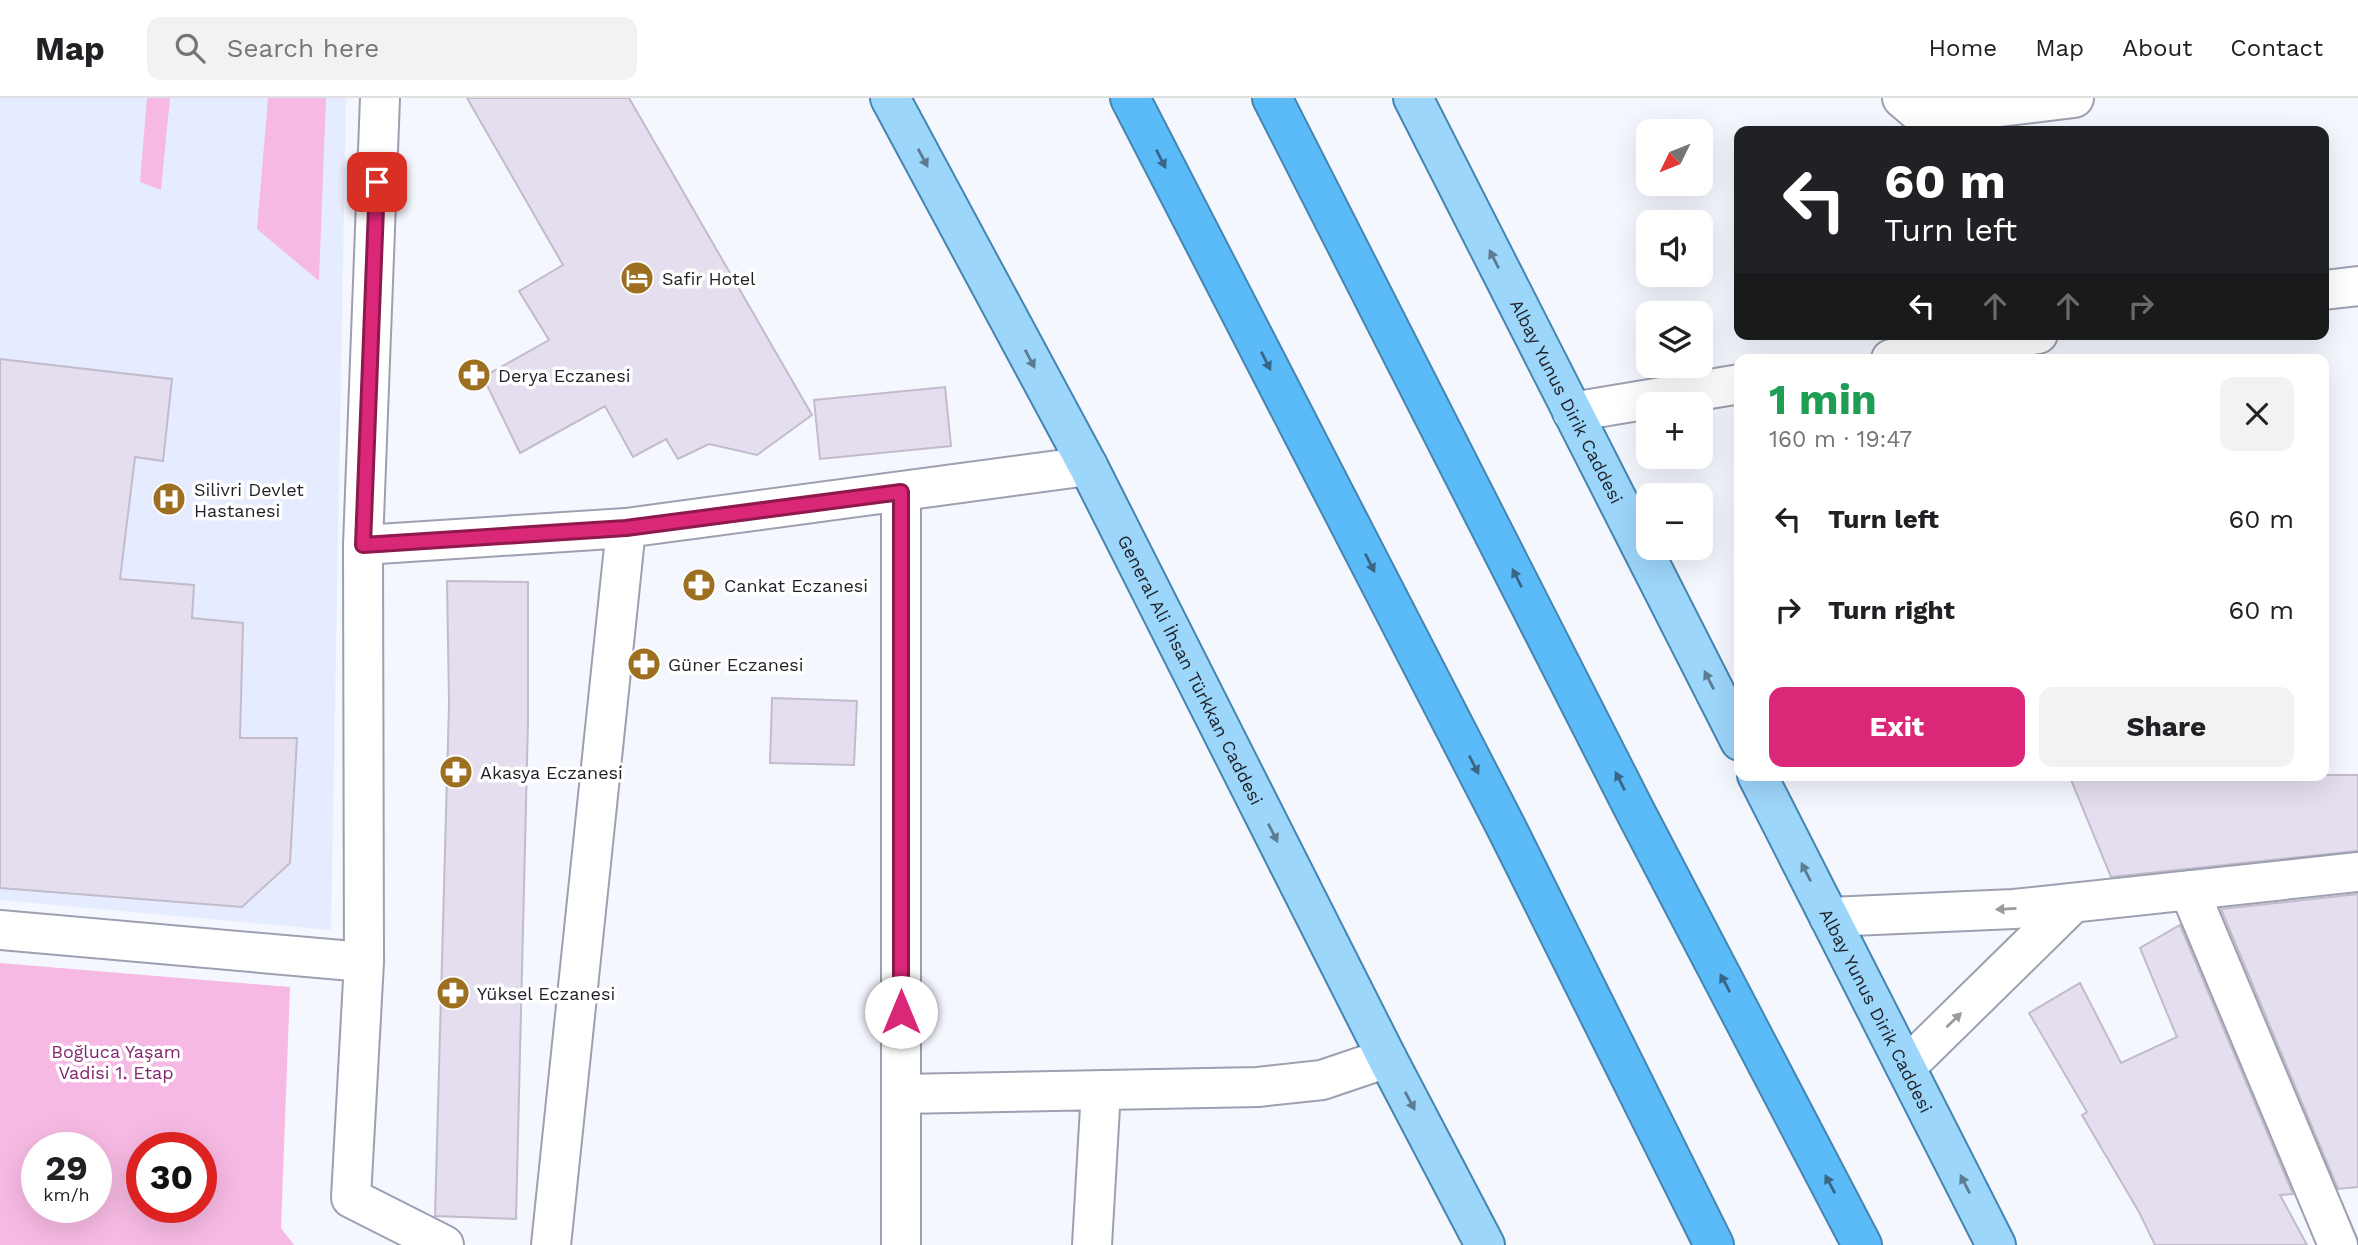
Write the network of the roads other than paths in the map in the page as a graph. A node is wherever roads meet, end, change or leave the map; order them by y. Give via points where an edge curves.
1 (380, 98) edge
2 (890, 98) edge
3 (1130, 98) edge
4 (1272, 98) edge
5 (1902, 98) edge
6 (2074, 98) edge
7 (1418, 99) edge
8 (2358, 286) edge
9 (2329, 289) edge
10 (2003, 340) edge
11 (1920, 354) edge
12 (1734, 385) edge
13 (1572, 412) junction
14 (1087, 466) junction
15 (901, 492) junction
16 (626, 528) junction
17 (363, 545) junction
18 (1734, 729) edge
19 (1760, 781) edge
20 (2358, 872) edge
21 (2189, 890) junction
22 (2073, 903) junction
23 (1829, 916) junction
24 (0, 930) edge
25 (364, 962) junction
26 (1387, 1058) junction
27 (1906, 1067) junction
28 (1101, 1090) junction
29 (901, 1094) junction
30 (2341, 1229) edge
31 (444, 1245) edge
32 (551, 1245) edge
33 (901, 1245) edge
34 (1092, 1245) edge
35 (1485, 1245) edge
36 (1714, 1245) edge
37 (1862, 1245) edge
38 (1996, 1245) edge

1 - 17 street
2 -> 14 main road, General Ali İhsan Türkkan Caddesi
3 -> 36 highway via 1506,827
37 -> 4 highway
5 - 6 street via 1923,116
13 -> 7 main road, Albay Yunus Dirik Caddesi
8 - 9 street
10 - 11 street
12 - 13 street
18 -> 13 main road, Albay Yunus Dirik Caddesi
14 - 15 street
14 -> 26 main road, General Ali İhsan Türkkan Caddesi
15 - 16 street
15 - 29 street
16 - 17 street
16 - 32 street
17 - 25 street
23 -> 19 main road, Albay Yunus Dirik Caddesi
20 - 21 street
21 - 22 street
21 - 30 street
22 -> 23 street
27 -> 22 street
23 - 27 main road, Albay Yunus Dirik Caddesi
24 - 25 street
25 - 31 street via 351,1198
26 - 28 street via 1322,1080 1258,1087
26 -> 35 main road, General Ali İhsan Türkkan Caddesi
38 -> 27 main road, Albay Yunus Dirik Caddesi
28 - 29 street
28 - 34 street
29 - 33 street

